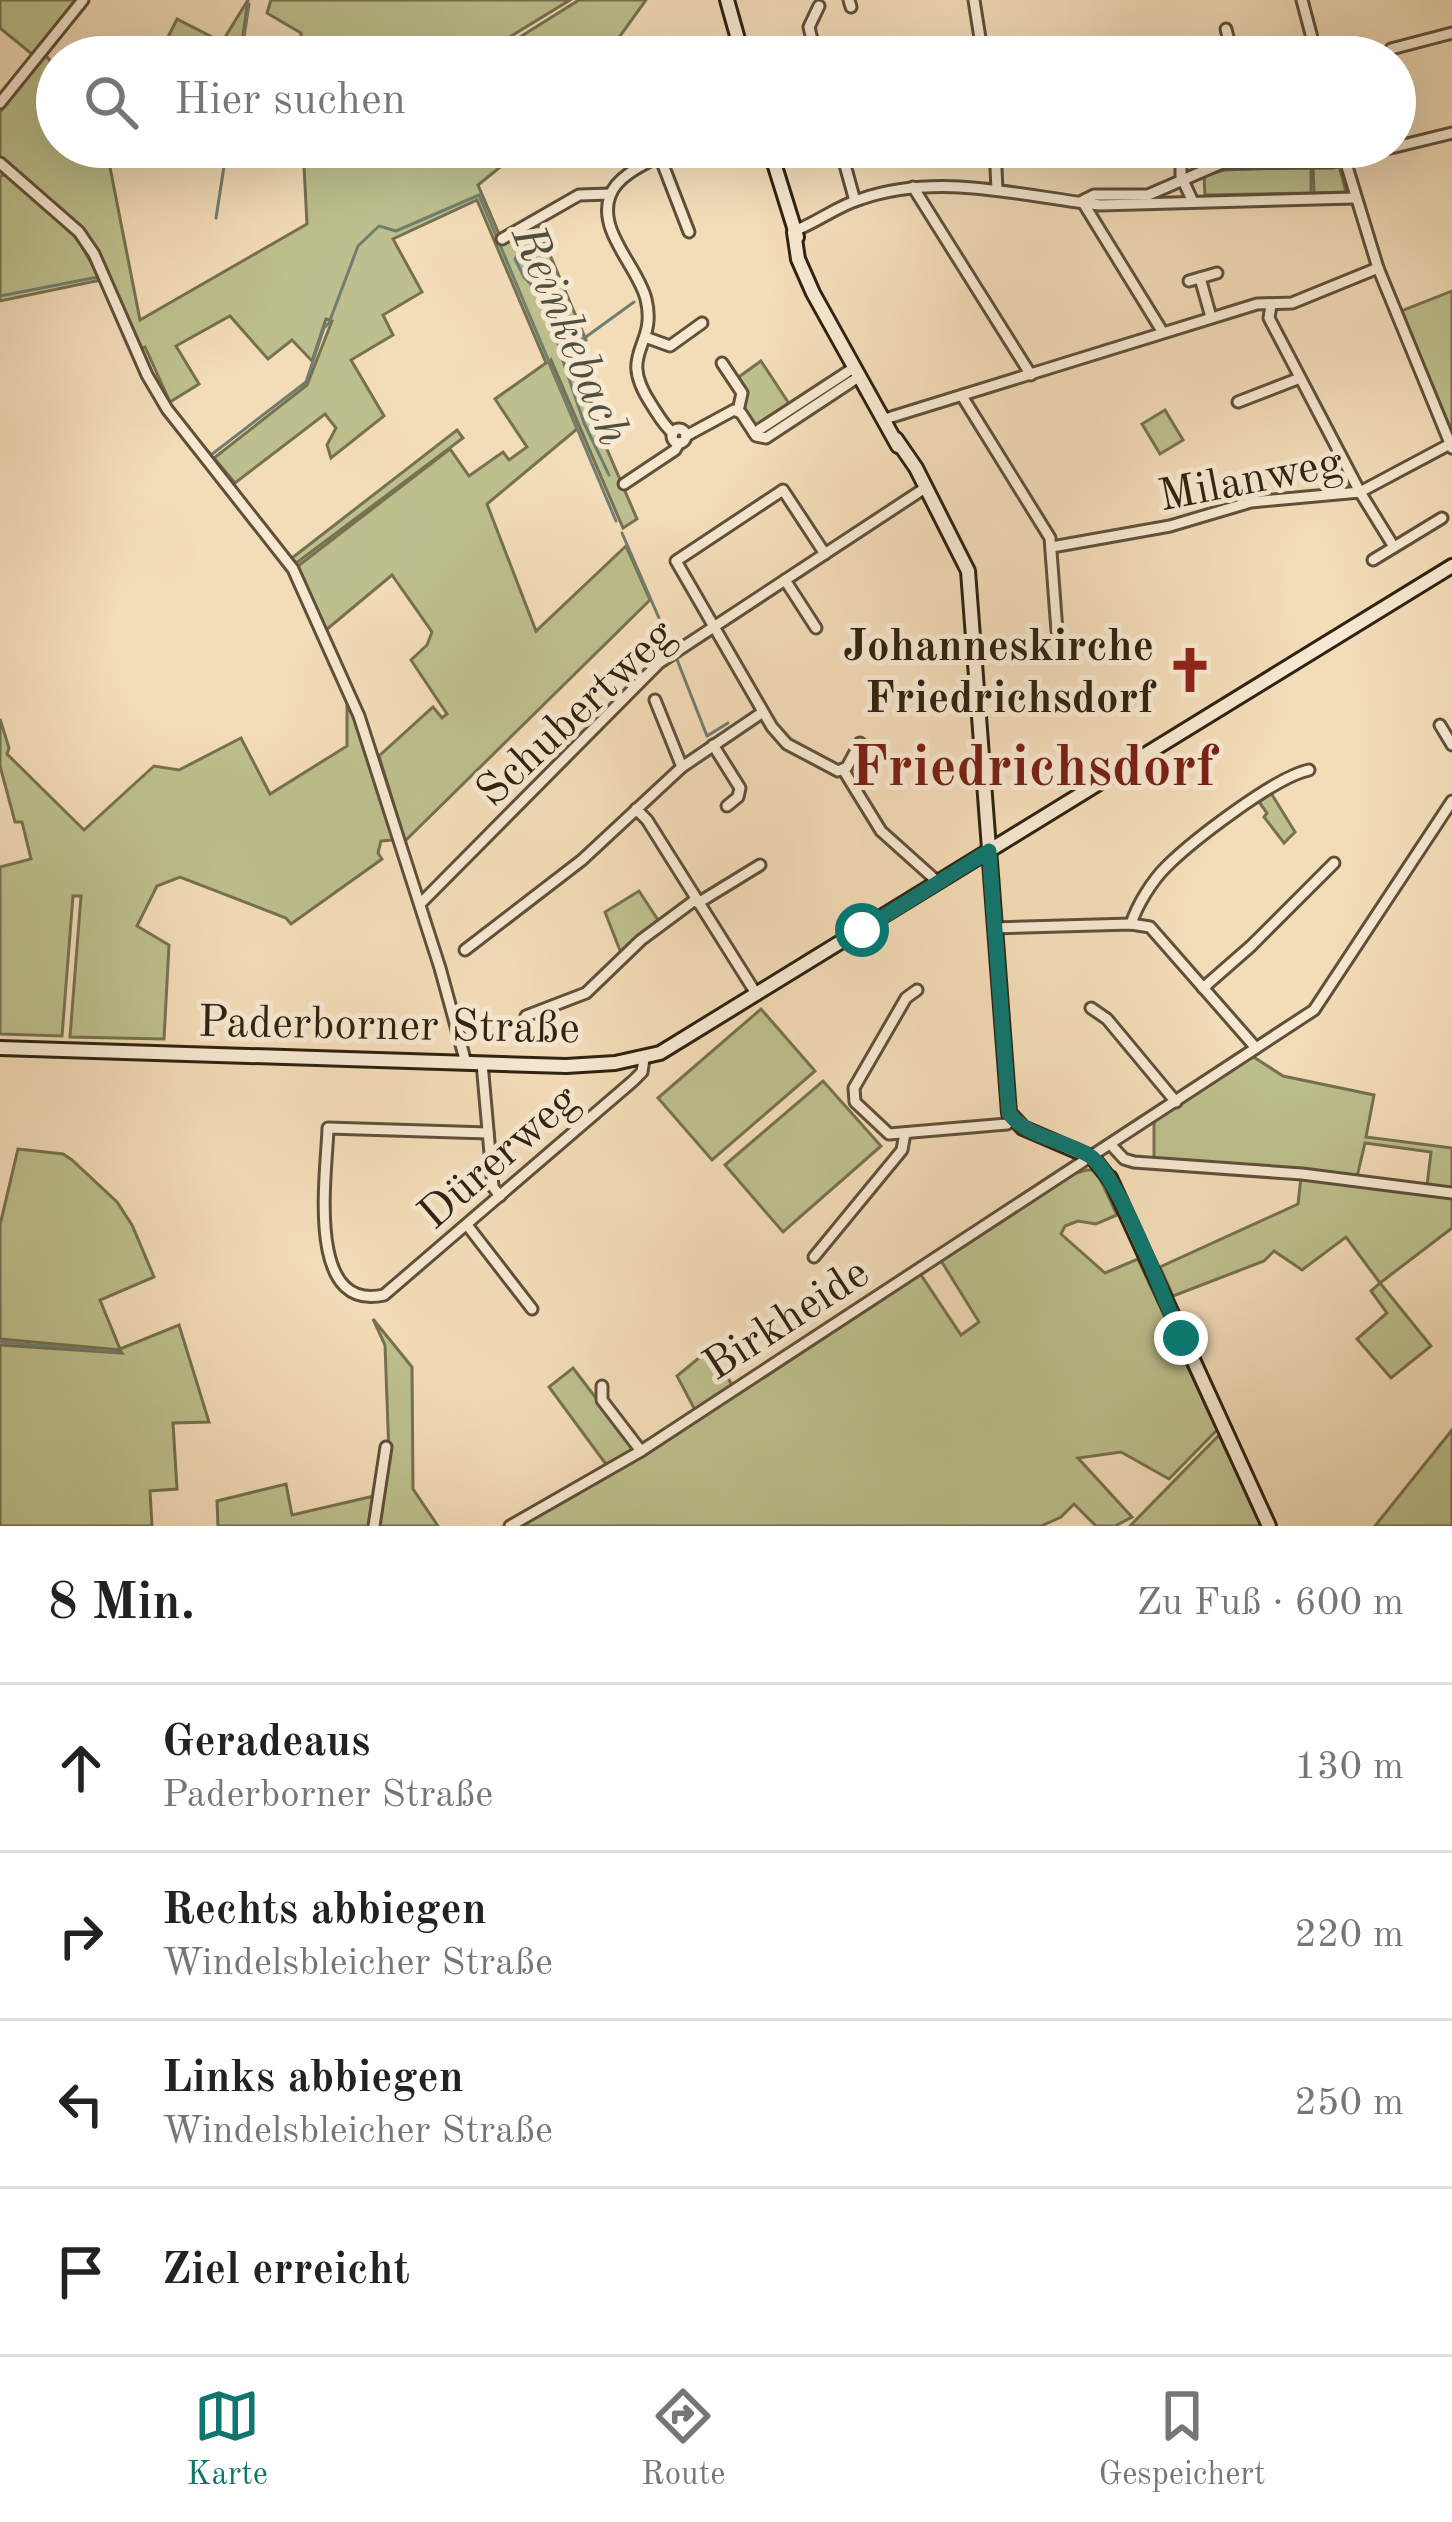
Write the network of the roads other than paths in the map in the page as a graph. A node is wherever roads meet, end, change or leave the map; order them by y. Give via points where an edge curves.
1 (83, 0) edge
2 (727, 0) edge
3 (974, 0) edge
4 (1302, 0) edge
5 (819, 6) dead end
6 (1226, 28) dead end
7 (1452, 33) edge
8 (54, 36) edge
9 (737, 36) edge
10 (811, 36) edge
11 (980, 36) edge
12 (1228, 36) edge
13 (1311, 36) edge
14 (1416, 42) edge
15 (36, 58) edge
16 (0, 103) edge
17 (1452, 133) edge
18 (1416, 142) edge
19 (0, 163) edge
20 (641, 168) edge
21 (664, 168) edge
22 (775, 168) edge
23 (846, 168) edge
24 (996, 168) edge
25 (1182, 168) edge
26 (1211, 168) edge
27 (1346, 168) edge
28 (1182, 182) junction
29 (913, 187) junction
30 (997, 190) junction
31 (610, 194) junction
32 (1354, 198) junction
33 (855, 200) junction
34 (1082, 201) junction
35 (1193, 202) junction
36 (689, 232) dead end
37 (793, 232) junction
38 (502, 238) dead end
39 (1378, 268) junction
40 (1217, 274) dead end
41 (1271, 305) junction
42 (1210, 317) junction
43 (702, 323) dead end
44 (1162, 331) junction
45 (645, 337) junction
46 (722, 363) dead end
47 (857, 372) junction
48 (1031, 375) junction
49 (1300, 378) junction
50 (962, 396) junction
51 (1238, 403) dead end
52 (738, 411) junction
53 (885, 419) junction
54 (679, 437) junction
55 (1451, 446) edge
56 (922, 482) junction
57 (624, 484) dead end
58 (1360, 492) junction
59 (1442, 518) dead end
60 (1052, 547) junction
61 (1394, 547) junction
62 (825, 554) junction
63 (1373, 560) dead end
64 (1446, 569) edge
65 (785, 580) junction
66 (1452, 584) edge
67 (716, 626) junction
68 (816, 628) dead end
69 (1057, 631) dead end
70 (655, 700) dead end
71 (763, 712) junction
72 (1440, 725) dead end
73 (860, 742) dead end
74 (712, 745) junction
75 (1452, 745) edge
76 (682, 767) junction
77 (1309, 770) dead end
78 (844, 771) junction
79 (1452, 801) edge
80 (727, 806) dead end
81 (636, 809) junction
82 (989, 851) junction
83 (1334, 863) dead end
84 (760, 865) dead end
85 (939, 883) junction
86 (696, 902) junction
87 (420, 904) junction
88 (1130, 924) junction
89 (994, 928) junction
90 (465, 950) dead end
91 (1203, 988) junction
92 (917, 990) dead end
93 (758, 994) junction
94 (1091, 1008) dead end
95 (526, 1016) dead end
96 (0, 1048) edge
97 (1256, 1048) junction
98 (644, 1059) junction
99 (466, 1063) junction
100 (482, 1063) junction
101 (1176, 1102) junction
102 (1013, 1119) junction
103 (488, 1132) junction
104 (905, 1133) junction
105 (1101, 1152) junction
106 (1452, 1193) edge
107 (500, 1196) junction
108 (466, 1225) junction
109 (814, 1257) dead end
110 (532, 1309) dead end
111 (602, 1386) dead end
112 (386, 1447) dead end
113 (641, 1451) junction
114 (374, 1526) edge
115 (510, 1526) edge
116 (1269, 1526) edge

1 - 8 street
2 - 9 main road
3 - 11 street
4 - 13 street
5 - 10 street
6 - 12 street
7 - 14 street
15 - 16 street
17 - 18 street
19 - 87 street via 79,232 167,410 288,560 359,716
20 - 31 street
21 - 36 street
22 - 37 main road
23 - 33 street
24 - 30 street
25 - 28 street
26 - 28 street
27 - 32 street
28 - 34 street via 1137,197
28 - 35 street
29 - 30 street
29 - 33 street
29 - 48 street
30 - 34 street
31 - 38 street via 579,195
31 - 45 street via 612,232 645,293
32 - 35 street
32 - 39 street
33 - 37 street
34 - 35 street
34 - 44 street
37 - 47 main road via 813,293
39 - 41 street
39 - 55 street
40 - 42 street via 1195,280
41 - 42 street
41 - 49 street via 1269,318
42 - 44 street
43 - 45 street via 670,346
44 - 48 street
45 - 54 street via 635,377
46 - 52 street via 742,393
47 - 52 street via 766,438
47 - 53 main road
48 - 50 street
49 - 51 street
49 - 58 street
50 - 53 street
50 - 60 street
52 - 54 street
53 - 56 main road
54 - 57 street via 675,450
55 - 58 street, Milanweg
56 - 62 street, Schubertweg
56 - 82 main road via 968,571
58 - 60 street, Milanweg via 1251,502
58 - 61 street
59 - 61 street
60 - 69 street
61 - 63 street
62 - 65 street, Schubertweg
62 - 67 street via 784,490 676,560
64 - 66 main road
64 - 82 main road, Paderborner Straße
65 - 67 street, Schubertweg
65 - 68 street
67 - 71 street
67 - 87 street, Schubertweg via 659,663
70 - 76 street
71 - 74 street
71 - 78 street via 787,744
72 - 75 street
73 - 78 street
74 - 76 street
74 - 80 street via 740,788
76 - 81 street
77 - 88 street via 1270,787 1168,865
78 - 85 street via 884,836
79 - 97 street, Birkheide via 1320,1002
81 - 86 street
81 - 90 street
82 - 85 main road, Paderborner Straße
82 - 89 main road
83 - 91 street
84 - 86 street
85 - 93 main road, Paderborner Straße
86 - 93 street
86 - 95 street via 586,992
87 - 99 street
88 - 89 street
88 - 91 street via 1150,927
89 - 102 main road
91 - 97 street
92 - 104 street via 853,1096 884,1131
93 - 98 main road, Paderborner Straße
94 - 101 street
96 - 99 main road, Paderborner Straße
97 - 101 street, Birkheide
98 - 100 main road, Paderborner Straße
98 - 107 street, Dürerweg via 633,1081
99 - 100 main road, Paderborner Straße
100 - 103 street
101 - 105 street, Birkheide
102 - 104 street
102 - 105 main road
103 - 107 street
103 - 108 street, Dürerweg via 328,1128 330,1266 349,1288 384,1295
104 - 109 street via 902,1150
105 - 106 street via 1134,1162
105 - 113 street, Birkheide
105 - 116 main road
107 - 108 street, Dürerweg
108 - 110 street
111 - 113 street via 602,1400
112 - 114 street
113 - 115 street, Birkheide

